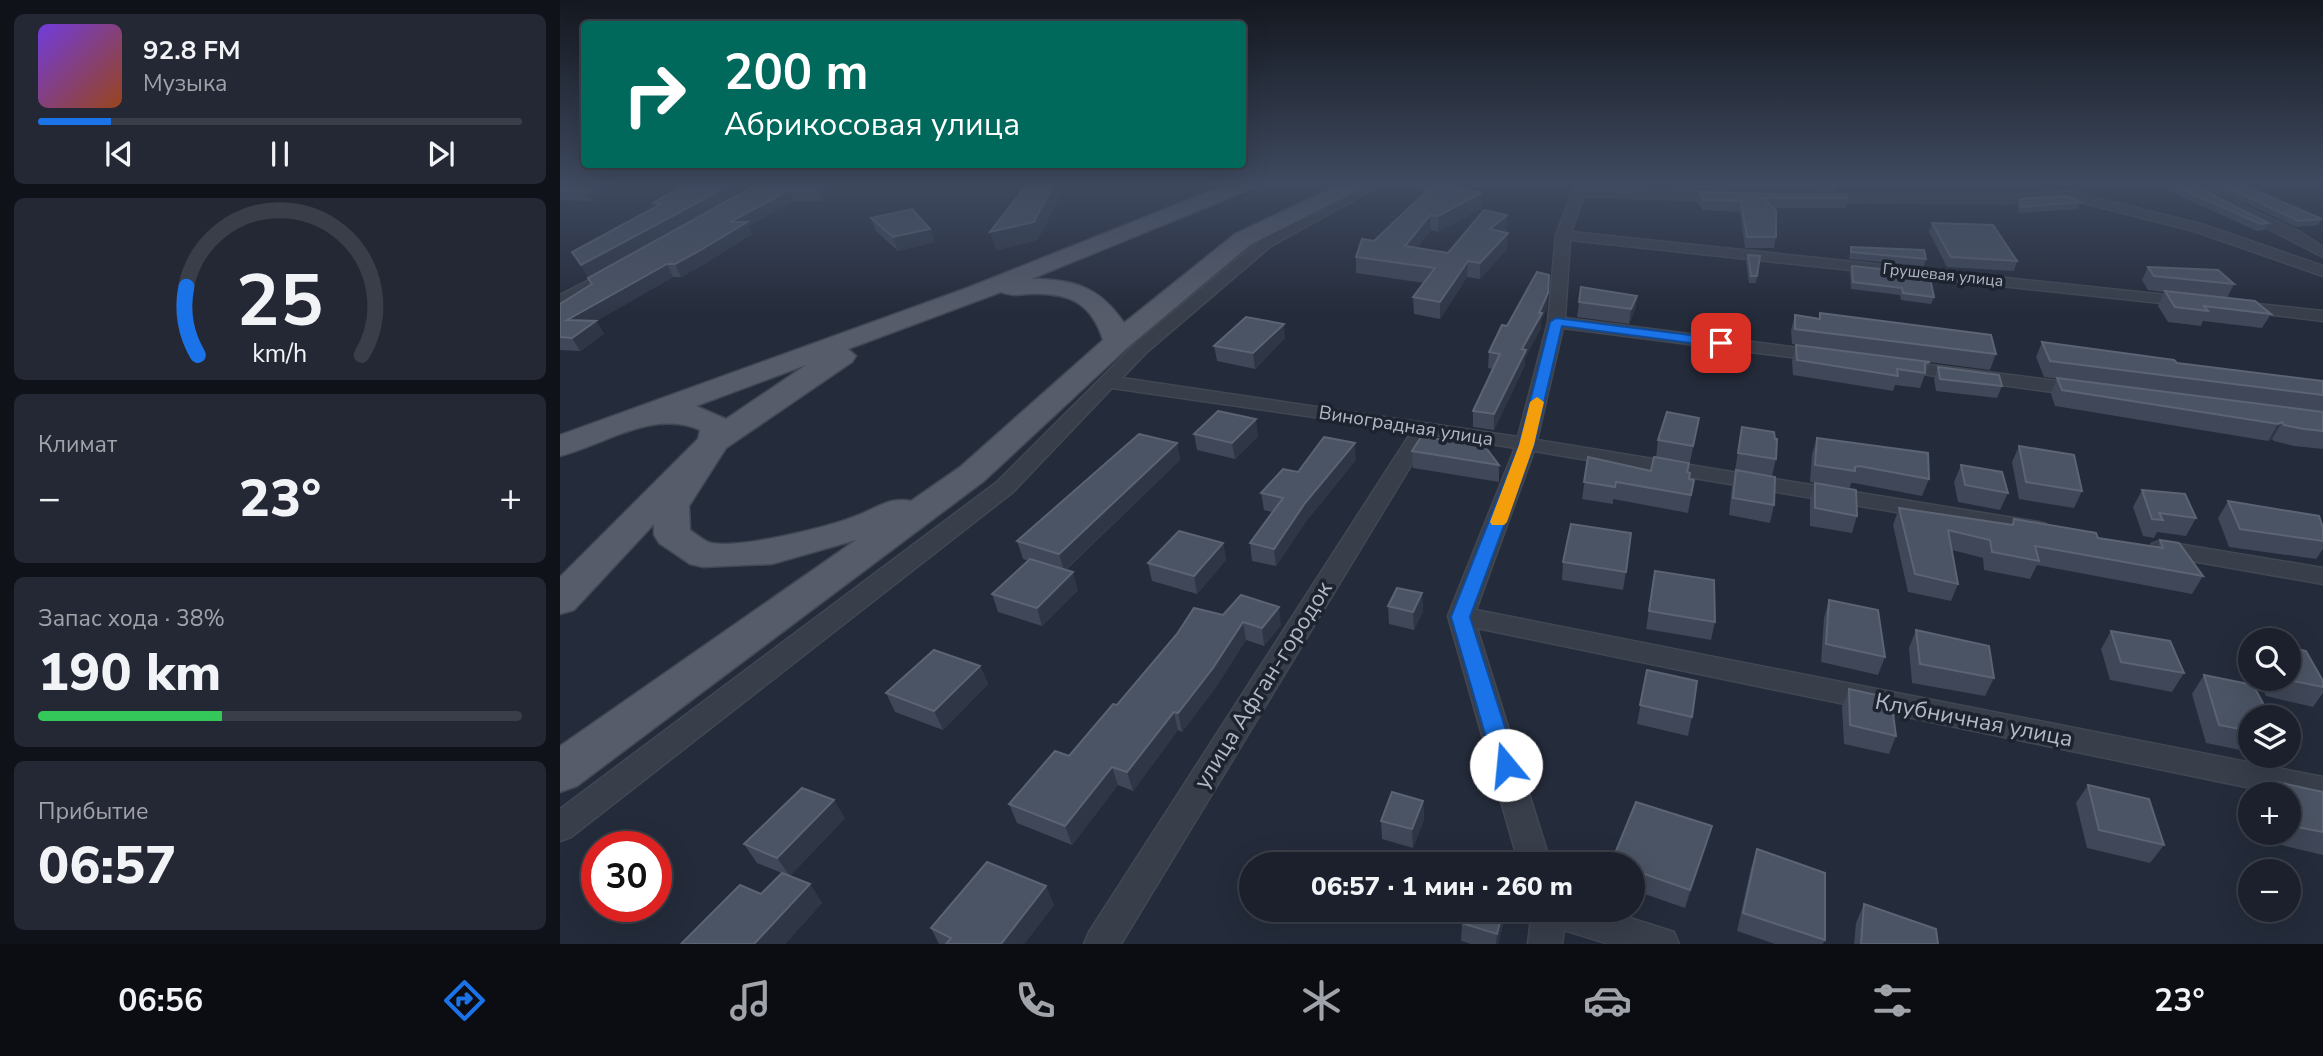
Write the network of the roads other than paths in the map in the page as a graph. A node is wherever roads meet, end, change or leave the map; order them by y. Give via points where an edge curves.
1 (1140, 227) edge
2 (1268, 227) edge
3 (1296, 227) edge
4 (1566, 227) edge
5 (2195, 227) edge
6 (2278, 227) edge
7 (1563, 235) junction
8 (2323, 253) edge
9 (620, 269) edge
10 (2323, 271) edge
11 (976, 293) junction
12 (560, 302) edge
13 (2199, 303) edge
14 (2226, 306) edge
15 (2323, 316) edge
16 (1556, 322) junction
17 (1117, 342) junction
18 (1844, 359) edge
19 (1885, 365) edge
20 (1111, 382) junction
21 (2104, 393) edge
22 (1424, 427) junction
23 (714, 442) junction
24 (566, 444) edge
25 (1526, 445) junction
26 (972, 474) junction
27 (2062, 533) edge
28 (2144, 547) edge
29 (2323, 576) edge
30 (560, 600) edge
31 (1461, 617) junction
32 (560, 772) edge
33 (2323, 790) edge
34 (560, 827) edge
35 (1531, 852) edge
36 (1548, 922) edge
37 (1590, 922) edge
38 (1101, 944) edge
39 (1545, 944) edge
40 (1662, 944) edge

1 - 11 main road
2 - 17 main road via 1243,239
3 - 20 street via 1266,243 1142,347
4 - 7 street
5 - 10 street
6 - 8 street
7 - 13 street, Грушевая улица
7 - 16 street
9 - 12 street
11 - 17 main road via 1051,286 1074,290 1096,302 1107,315
11 - 23 main road via 825,365
11 - 24 main road
14 - 15 street
16 - 18 street
16 - 25 street
17 - 26 main road
19 - 21 street
20 - 22 street, Виноградная улица
20 - 34 street via 1005,487
22 - 25 street, Виноградная улица
22 - 38 street, улица Афган-городок
23 - 24 main road via 716,426 687,413 658,416
23 - 26 main road via 672,506 671,536 703,555 772,552 824,539 867,525
23 - 30 main road
25 - 27 street, Виноградная улица
25 - 31 street
26 - 32 main road
28 - 29 street
31 - 33 street, Клубничная улица
31 - 35 street
36 - 39 street
37 - 40 street

